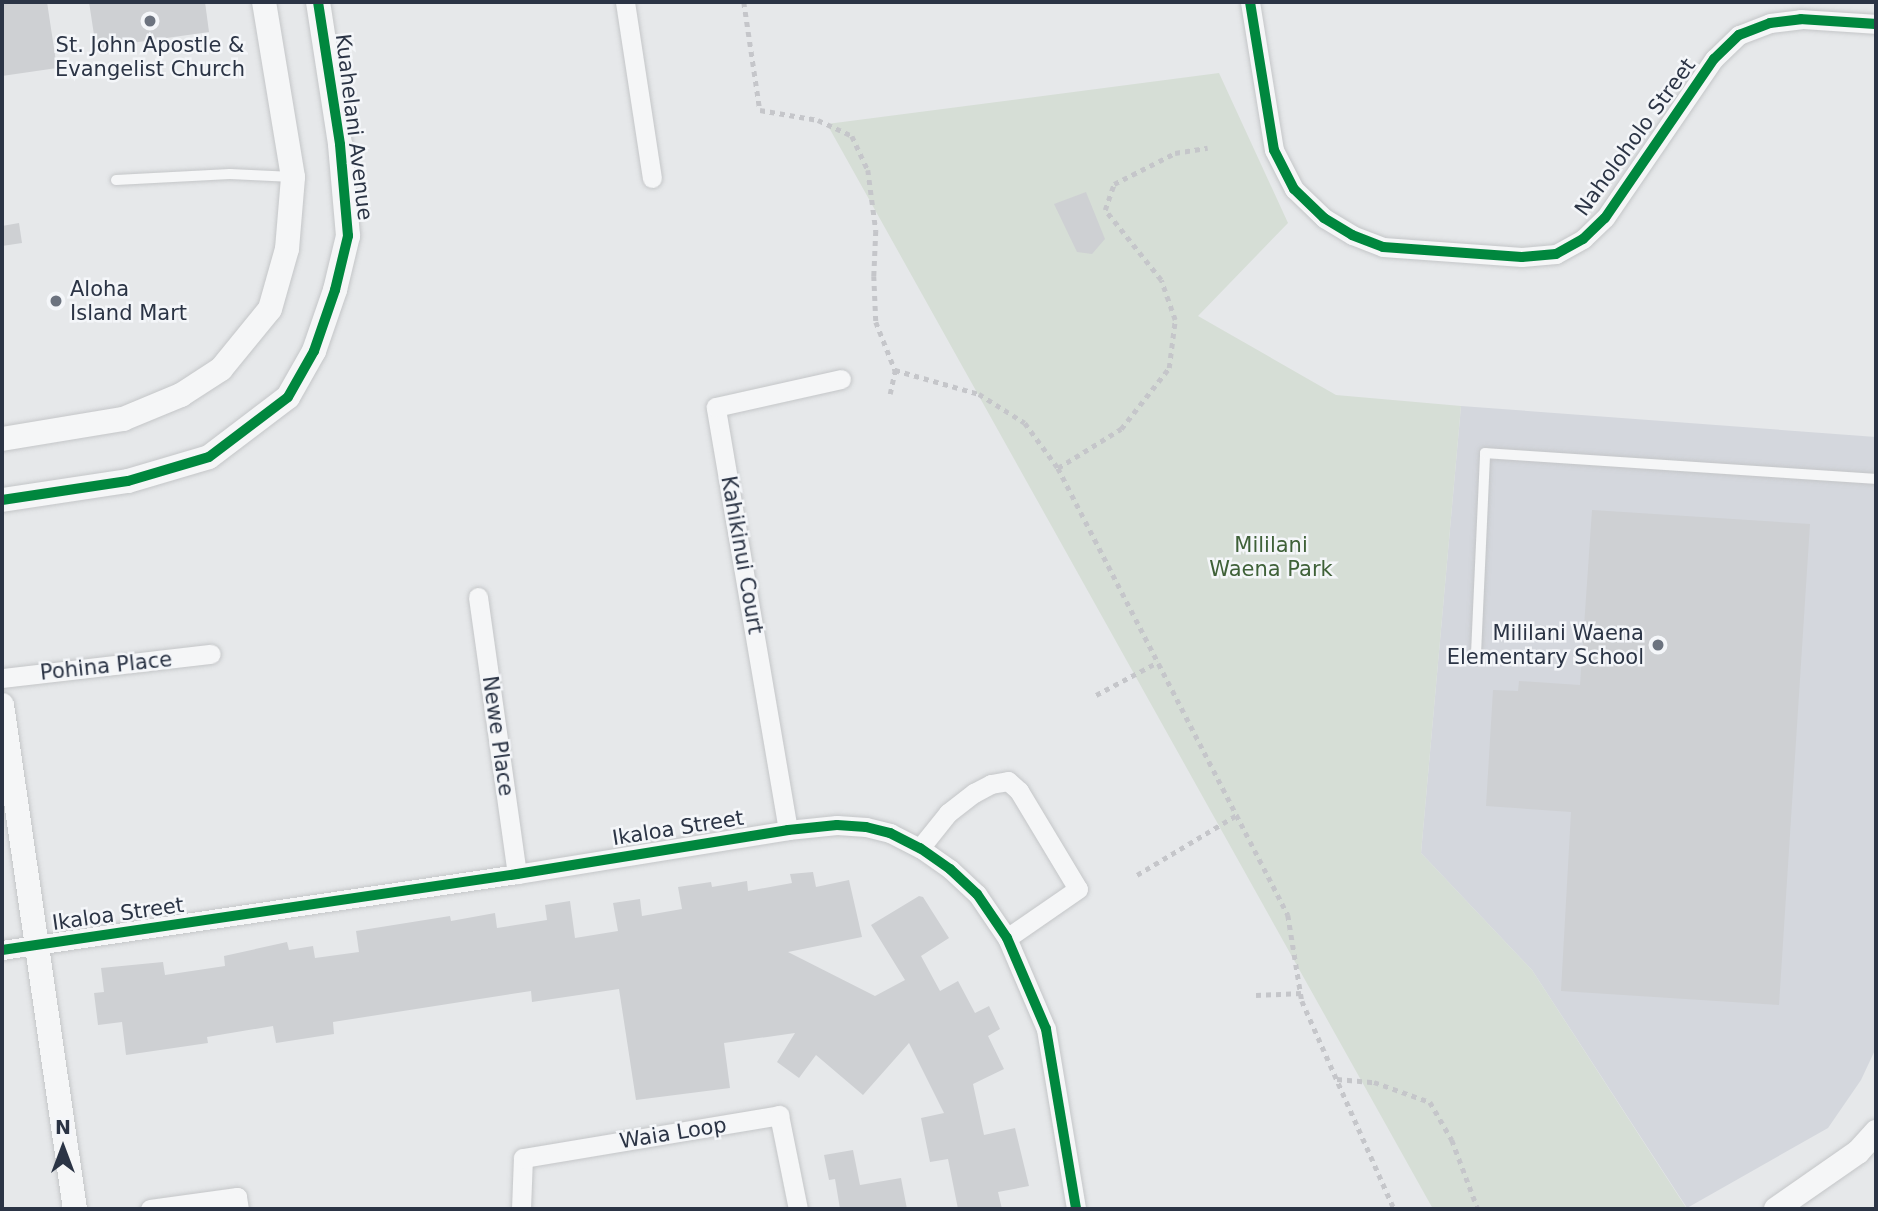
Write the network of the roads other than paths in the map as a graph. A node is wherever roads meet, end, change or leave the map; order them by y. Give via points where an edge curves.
1 (264, 2) edge
2 (318, 2) edge
3 (625, 2) edge
4 (1250, 2) edge
5 (1876, 24) edge
6 (293, 177) junction
7 (652, 178) dead end
8 (116, 180) dead end
9 (841, 379) dead end
10 (2, 439) edge
11 (1876, 479) edge
12 (2, 500) edge
13 (478, 597) dead end
14 (211, 654) dead end
15 (1476, 654) dead end
16 (2, 678) edge
17 (2, 705) edge
18 (788, 830) junction
19 (920, 848) junction
20 (517, 874) junction
21 (1007, 938) junction
22 (35, 945) junction
23 (2, 950) edge
24 (1876, 1132) edge
25 (75, 1209) edge
26 (150, 1209) edge
27 (239, 1209) edge
28 (521, 1209) edge
29 (798, 1209) edge
30 (1076, 1209) edge
31 (1776, 1209) edge

1 - 6 street
2 - 12 street, Kuahelani Avenue via 340,144 348,236 314,351 288,397 209,457 128,481
3 - 7 street
4 - 5 street, Naholoholo Street via 1274,150 1294,189 1324,218 1383,247 1522,257 1556,254 1597,225 1714,59 1740,35 1770,23 1801,19
6 - 8 lane via 230,174
6 - 10 street via 287,249 270,309 221,369 181,395 123,419
9 - 18 street, Kahikinui Court via 716,407
11 - 15 lane via 1485,453
13 - 20 street, Newe Place
14 - 16 street, Pohina Place
17 - 22 street
18 - 19 street, Ikaloa Street via 866,827
18 - 20 street, Ikaloa Street
19 - 21 street, Ikaloa Street via 977,894
19 - 21 street via 947,813 991,783 1009,782 1019,791 1078,889
20 - 22 street, Ikaloa Street
21 - 30 street, Ikaloa Street via 1046,1029
22 - 23 street, Ikaloa Street
22 - 25 street
24 - 31 street via 1858,1152
26 - 27 street via 237,1197
28 - 29 street, Waia Loop via 523,1158 779,1115

